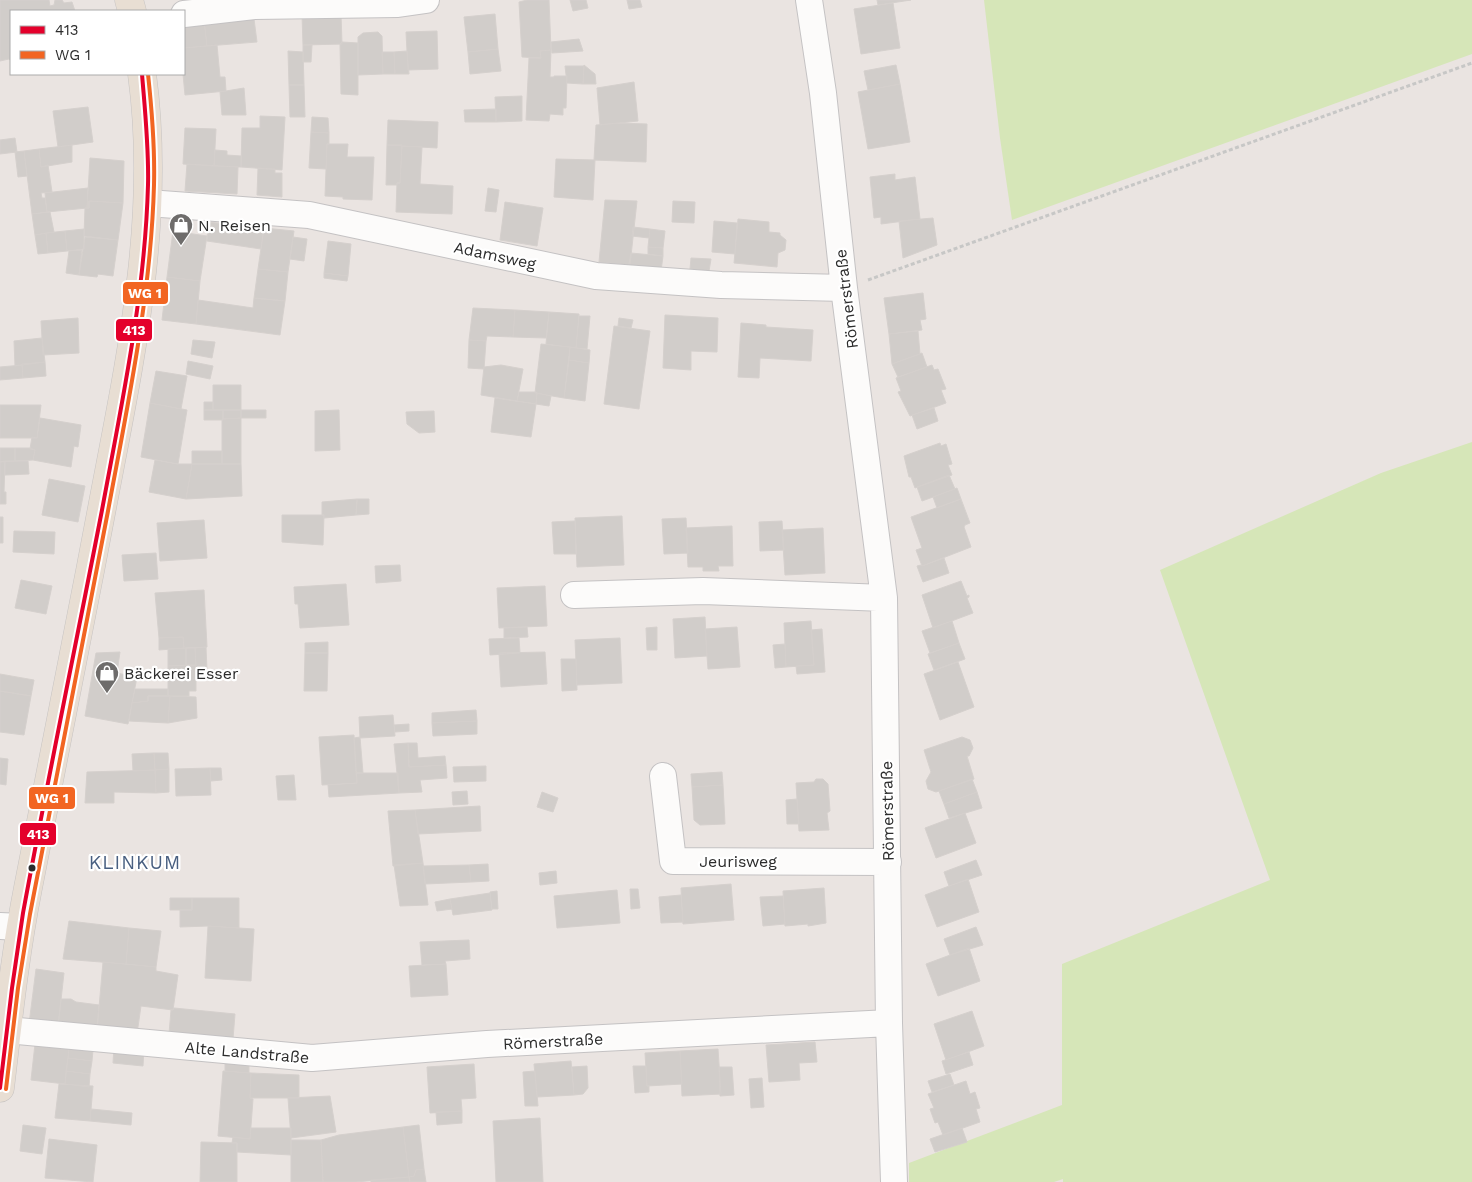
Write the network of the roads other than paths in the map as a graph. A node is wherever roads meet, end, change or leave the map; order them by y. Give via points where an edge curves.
1 (426, 0) edge
2 (810, 0) edge
3 (185, 14) edge
4 (142, 75) edge
5 (148, 202) junction
6 (844, 288) junction
7 (574, 595) dead end
8 (884, 598) junction
9 (663, 776) dead end
10 (888, 862) junction
11 (11, 927) edge
12 (889, 1023) junction
13 (7, 1030) junction
14 (487, 1044) joint
15 (0, 1088) edge
16 (894, 1182) edge

1 - 3 street via 398,4 254,6
2 - 6 street, Römerstraße
4 - 5 main road via 147,111
5 - 6 street, Adamsweg via 310,215 596,276
5 - 11 main road via 142,283 88,591 42,815
6 - 8 street, Römerstraße
7 - 8 street via 703,591
8 - 10 street, Römerstraße
9 - 10 street, Jeurisweg via 672,860
10 - 12 street, Römerstraße
11 - 13 main road
12 - 14 street, Römerstraße
12 - 16 street, Römerstraße
13 - 14 street, Alte Landstraße via 312,1058
13 - 15 main road

